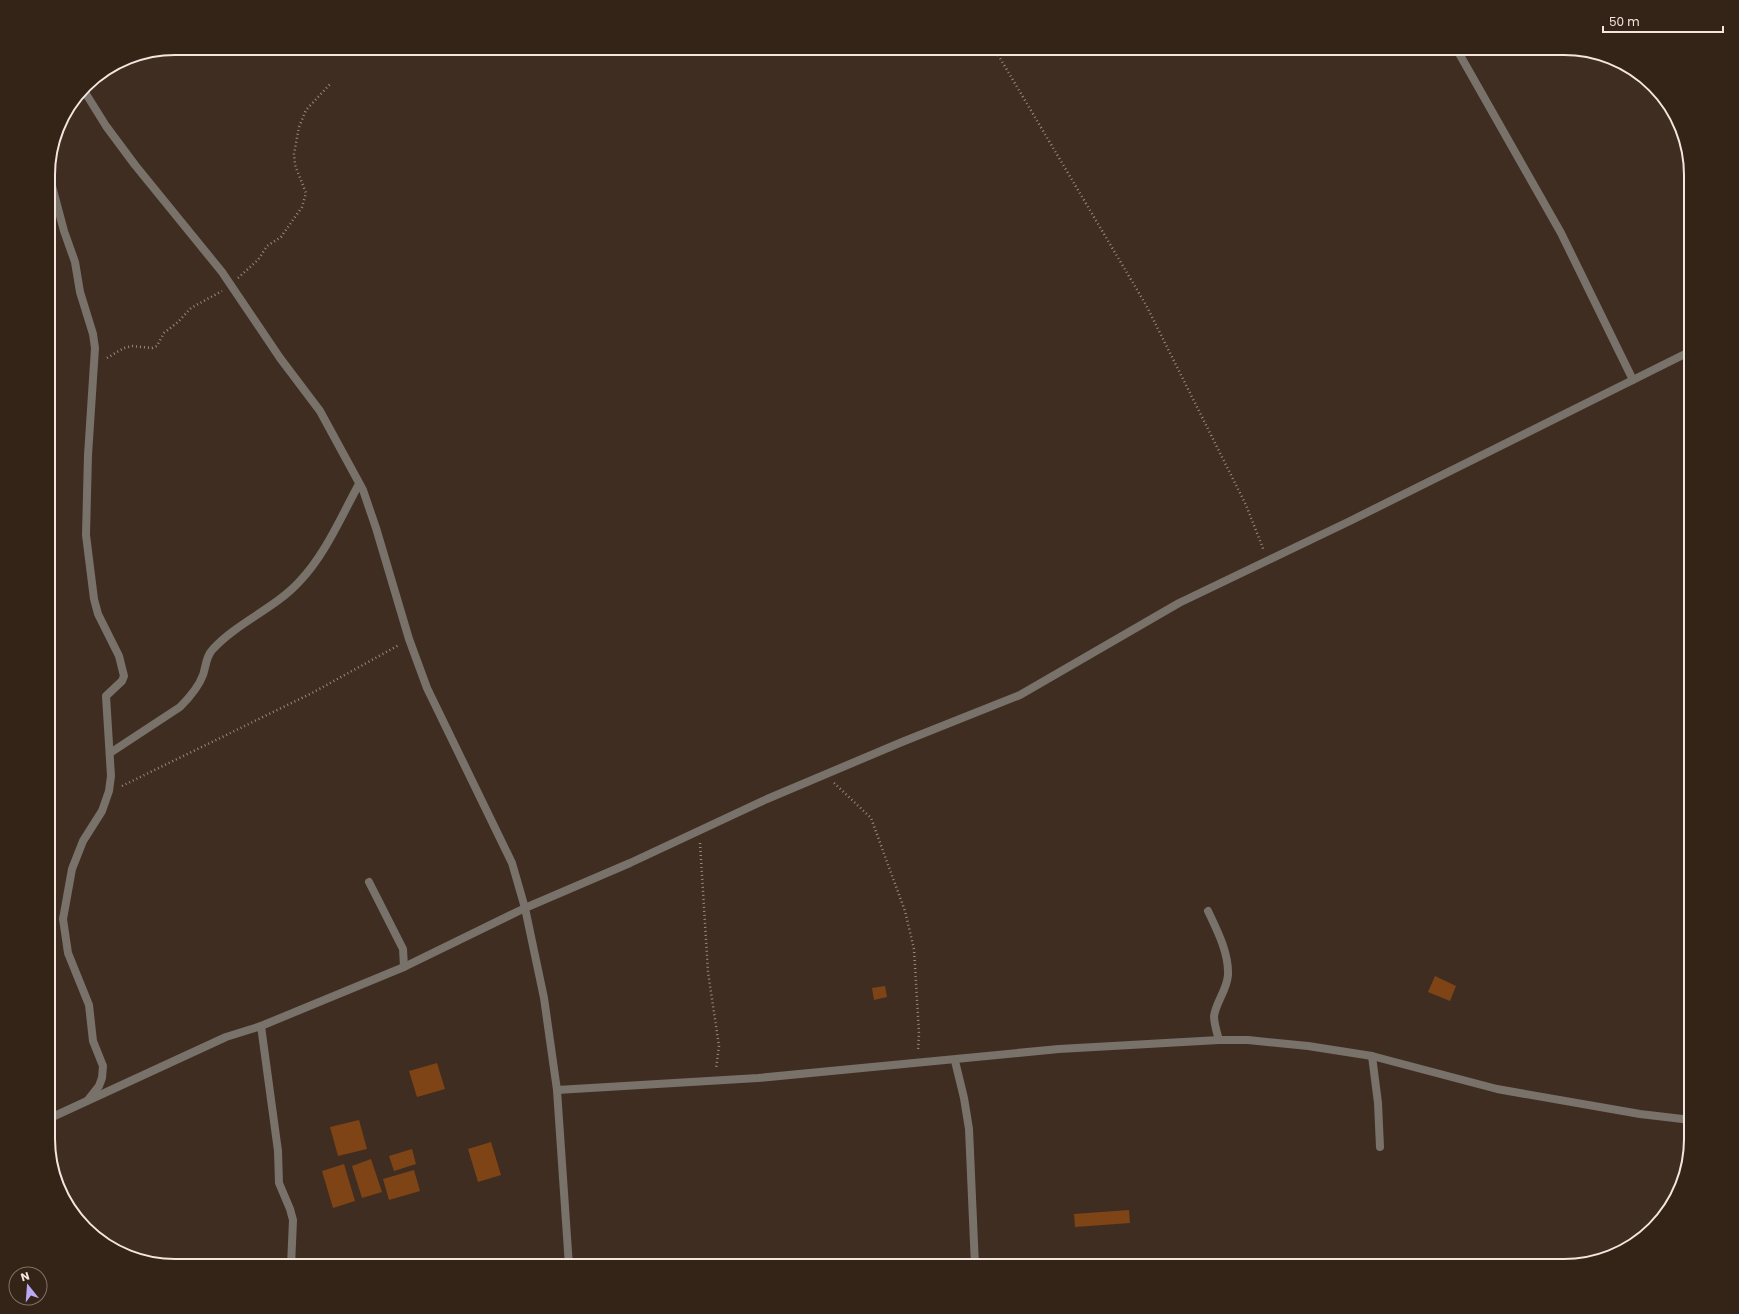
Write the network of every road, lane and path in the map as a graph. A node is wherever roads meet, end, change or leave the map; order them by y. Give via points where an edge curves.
1 (998, 55) edge
2 (1460, 55) edge
3 (331, 83) dead end
4 (85, 97) edge
5 (55, 198) edge
6 (231, 285) junction
7 (1684, 354) edge
8 (94, 372) junction
9 (1633, 380) junction
10 (359, 484) junction
11 (1268, 562) junction
12 (409, 639) junction
13 (110, 752) junction
14 (825, 775) junction
15 (109, 792) junction
16 (699, 831) junction
17 (369, 882) dead end
18 (525, 908) junction
19 (1208, 911) dead end
20 (404, 966) junction
21 (261, 1026) junction
22 (1219, 1040) junction
23 (1372, 1056) junction
24 (955, 1061) junction
25 (918, 1064) junction
26 (714, 1080) junction
27 (558, 1090) junction
28 (85, 1103) junction
29 (55, 1116) edge
30 (1684, 1119) edge
31 (1380, 1148) dead end
32 (291, 1259) edge
33 (569, 1259) edge
34 (975, 1259) edge

1 - 11 path via 1146,305 1246,505
2 - 9 street via 1561,234
3 - 6 path via 306,110 299,127 294,154 306,193 302,207 281,237 267,246 258,260
4 - 6 street
5 - 8 street via 75,262 80,292 93,334
6 - 8 path via 206,302 191,308 164,333 157,346 132,346 117,350
6 - 10 street via 280,358 320,411
7 - 9 street
8 - 13 street via 86,535 98,614 119,656 124,676 106,696
9 - 11 street
10 - 12 street via 376,528
10 - 13 street via 322,551 300,582 279,600 250,618 211,651 203,676 180,707
11 - 14 street via 1179,604 1020,695
12 - 15 path via 312,693
12 - 18 street via 427,688 512,864
13 - 15 street
14 - 16 street
14 - 25 path via 871,818 905,911 914,949 919,1033
15 - 28 street via 102,811 83,841 72,869 63,919 68,952 90,1004 93,1041 103,1066 99,1086
16 - 18 street
16 - 26 path via 708,972 719,1046
17 - 20 street via 402,949
18 - 20 street
18 - 27 street via 544,998
19 - 22 street via 1226,957 1228,974 1214,1017
20 - 21 street
21 - 28 street via 226,1037
21 - 32 street via 278,1151 279,1183 293,1220
22 - 23 street via 1308,1046
22 - 24 street via 1059,1050
23 - 30 street via 1497,1088 1640,1114
23 - 31 street
24 - 25 street
24 - 34 street via 969,1129
25 - 26 street
26 - 27 street
27 - 33 street
28 - 29 street

